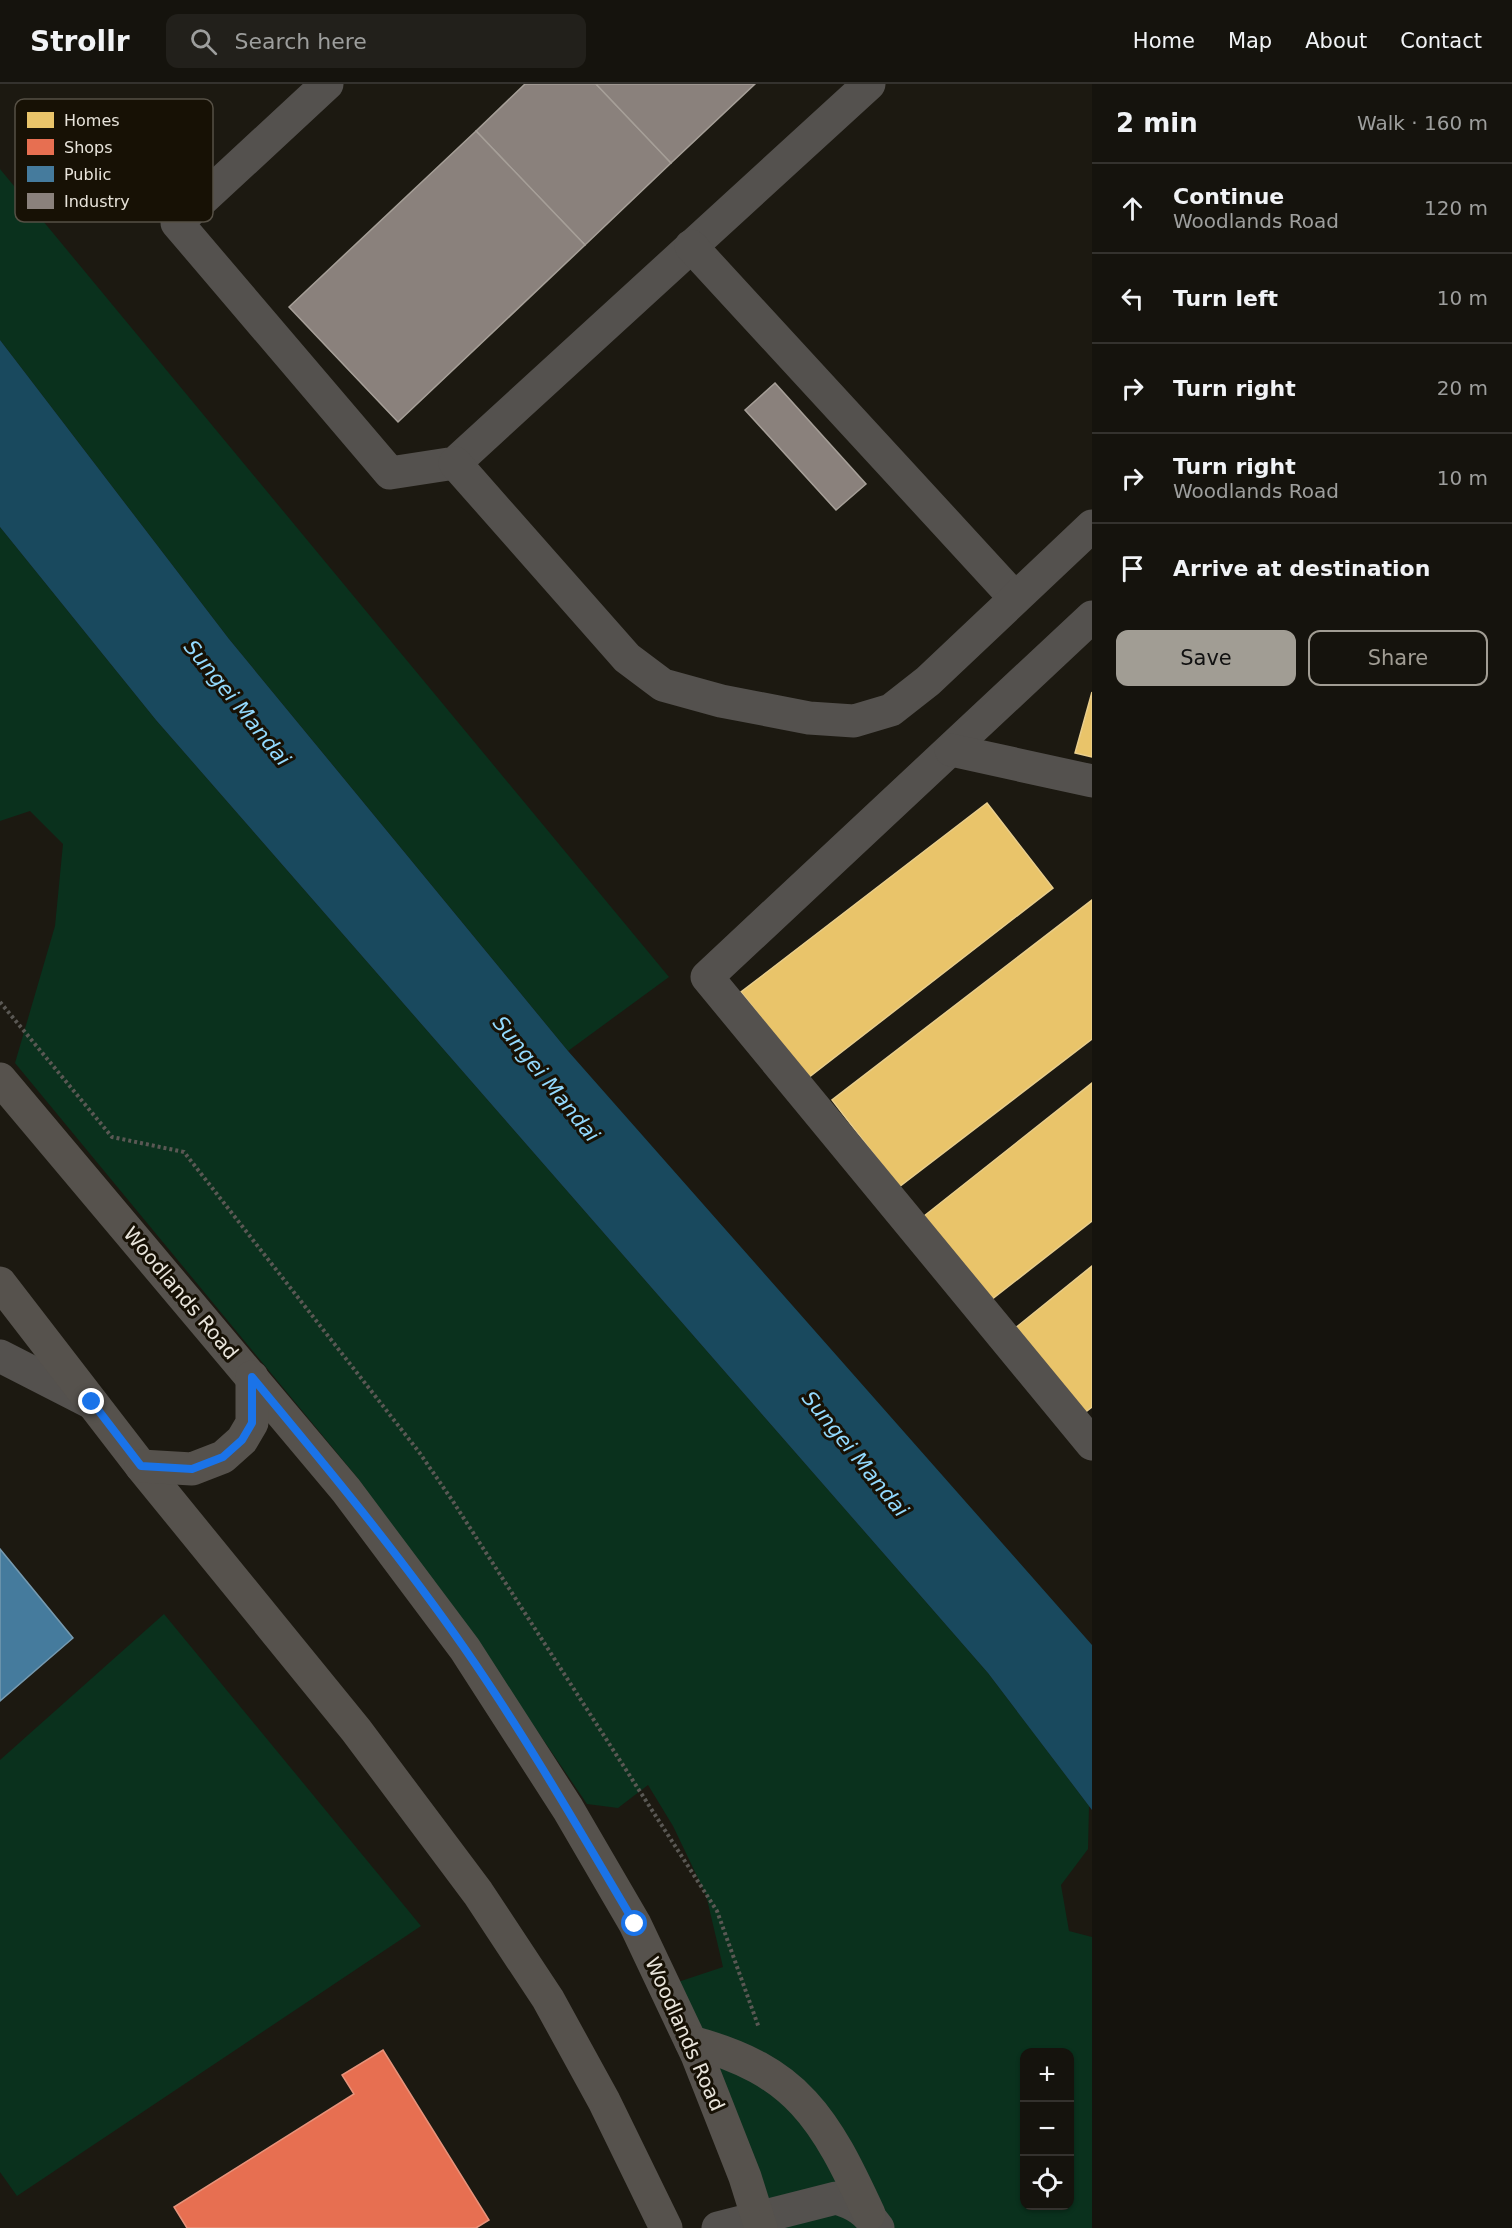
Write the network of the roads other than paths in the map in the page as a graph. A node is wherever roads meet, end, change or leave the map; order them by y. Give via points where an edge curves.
1 (327, 84) edge
2 (869, 84) edge
3 (213, 190) edge
4 (178, 222) edge
5 (691, 246) junction
6 (455, 464) junction
7 (1092, 526) edge
8 (1015, 598) junction
9 (1092, 617) edge
10 (951, 750) junction
11 (1092, 781) edge
12 (0, 1079) edge
13 (0, 1283) edge
14 (0, 1356) edge
15 (252, 1377) junction
16 (92, 1402) junction
17 (1092, 1444) edge
18 (141, 1466) junction
19 (691, 2042) junction
20 (873, 2221) edge
21 (759, 2223) edge
22 (666, 2228) edge
23 (718, 2228) edge

1 - 3 street
2 - 5 street
4 - 6 street via 390,473
5 - 6 street
5 - 8 street
6 - 8 street via 627,658 663,685 721,701 809,718 854,721 891,710 928,681
7 - 8 street
9 - 10 street
10 - 11 street
10 - 17 street via 707,977
12 - 15 main road, Woodlands Road
13 - 16 main road
14 - 16 street
15 - 18 main road via 252,1423 242,1440 223,1457 192,1469
15 - 19 main road, Woodlands Road via 346,1490 465,1649 568,1809 635,1924
16 - 18 main road
18 - 22 main road via 356,1730 478,1893 548,1999
19 - 20 main road via 729,2052 777,2077 800,2097 839,2149
19 - 21 main road, Woodlands Road via 745,2177
20 - 21 street via 854,2203 836,2198
21 - 23 street

